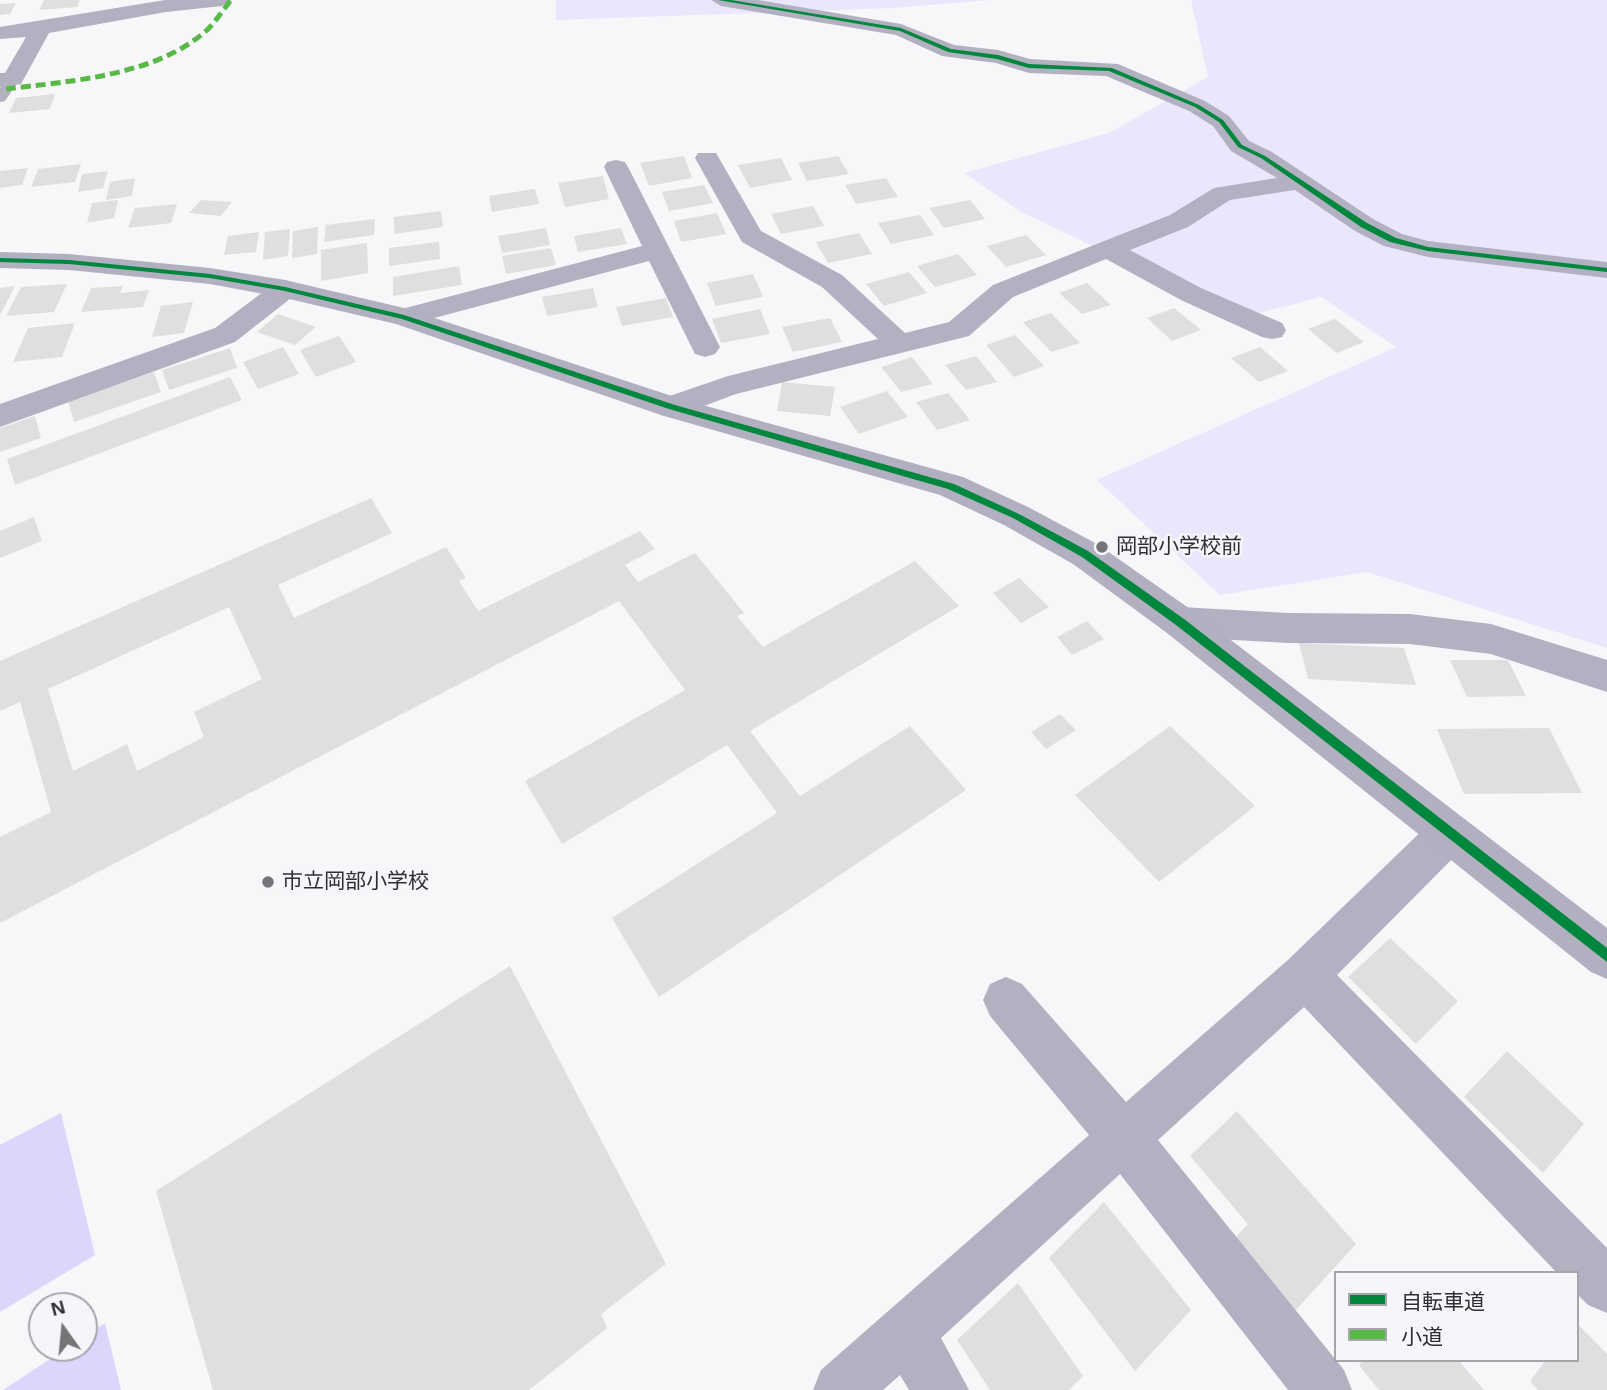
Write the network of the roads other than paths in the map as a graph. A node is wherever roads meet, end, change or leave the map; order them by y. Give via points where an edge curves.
1 (222, 0) edge
2 (720, 0) edge
3 (40, 30) junction
4 (0, 33) edge
5 (6, 79) edge
6 (0, 98) edge
7 (707, 158) dead end
8 (616, 167) dead end
9 (1299, 183) junction
10 (659, 250) junction
11 (1109, 250) junction
12 (0, 260) edge
13 (1607, 270) edge
14 (285, 289) junction
15 (404, 317) junction
16 (1272, 330) dead end
17 (899, 343) junction
18 (705, 347) dead end
19 (672, 407) junction
20 (0, 416) edge
21 (1180, 622) junction
22 (1607, 676) edge
23 (1447, 834) junction
24 (1607, 956) edge
25 (1305, 975) junction
26 (1006, 1000) dead end
27 (1124, 1138) junction
28 (1607, 1286) edge
29 (906, 1333) junction
30 (841, 1390) edge
31 (941, 1390) edge
32 (1324, 1390) edge

1 - 3 street via 183,2
2 - 9 street via 901,30 950,51 1029,66 1110,69 1197,106 1221,121 1240,146 1263,156
3 - 4 street
3 - 5 street
5 - 6 lane
7 - 17 street via 751,236 832,281
8 - 10 street
9 - 11 street via 1223,193 1179,221
9 - 13 street via 1393,240 1428,249
10 - 15 street
10 - 18 street
11 - 16 street
11 - 17 street via 1003,292 959,329
12 - 14 street via 132,267
14 - 15 street
14 - 20 street via 225,335
15 - 19 street
17 - 19 street via 728,386
19 - 21 street via 951,486 1085,554
21 - 22 street via 1410,629 1491,639
21 - 23 street
23 - 24 street
23 - 25 street
25 - 27 street
25 - 28 street
26 - 27 street
27 - 29 street
27 - 32 street
29 - 30 street
29 - 31 street

